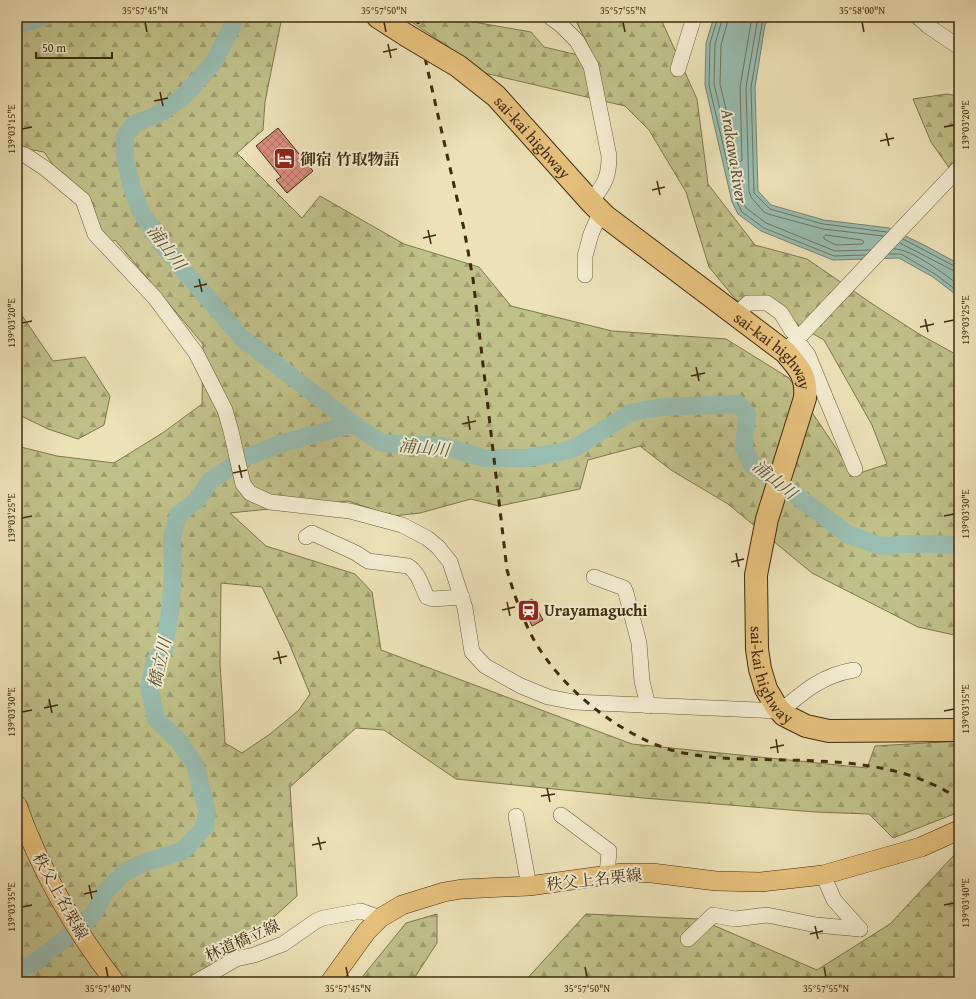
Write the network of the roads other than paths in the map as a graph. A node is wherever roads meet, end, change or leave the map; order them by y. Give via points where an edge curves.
1 (378, 17) edge
2 (550, 17) edge
3 (694, 17) edge
4 (918, 17) edge
5 (959, 46) edge
6 (678, 69) dead end
7 (17, 153) edge
8 (959, 168) edge
9 (596, 207) junction
10 (585, 275) dead end
11 (736, 315) junction
12 (792, 331) dead end
13 (793, 349) junction
14 (854, 469) dead end
15 (306, 537) dead end
16 (594, 577) dead end
17 (462, 597) junction
18 (854, 670) dead end
19 (648, 706) junction
20 (781, 712) junction
21 (959, 730) edge
22 (20, 813) edge
23 (561, 815) dead end
24 (516, 816) dead end
25 (959, 830) edge
26 (607, 875) junction
27 (823, 875) junction
28 (529, 886) junction
29 (380, 918) junction
30 (688, 939) dead end
31 (115, 982) edge
32 (196, 982) edge
33 (330, 982) edge

1 - 9 highway, sai-kai highway, bridge via 458,66 496,96
2 - 9 street via 577,41 590,66 609,156 607,179
3 - 6 street
4 - 5 street
7 - 17 street via 25,155 46,170 82,200 95,234 155,298 196,353 225,410 243,484 250,493 270,502 350,511 402,525 438,547 450,562
8 - 13 street via 829,306
9 - 10 street via 585,256
9 - 11 highway, sai-kai highway
11 - 12 street via 748,303 767,303 781,313
11 - 13 highway, sai-kai highway
13 - 14 street via 808,355
13 - 20 highway, sai-kai highway via 806,388 805,398 767,519 756,575 757,649 760,669 766,689
15 - 17 street via 312,533 368,561 408,566 418,576 426,597
16 - 19 street via 624,588 639,643 642,681
17 - 19 street via 472,652 485,666 521,686 548,697 574,702
18 - 20 street via 839,672 808,688
19 - 20 street
20 - 21 highway, sai-kai highway via 802,724 829,731
22 - 31 main road, 秩父上名栗線 via 39,859 67,911 95,956
23 - 26 street via 609,851
24 - 28 street
25 - 27 main road, 秩父上名栗線 via 921,847
26 - 27 main road, 秩父上名栗線 via 652,873 716,881 761,882
26 - 28 main road, 秩父上名栗線
27 - 30 street via 834,900 860,929 816,925 767,915 735,919 713,915
28 - 29 main road, 秩父上名栗線 via 444,892 402,906
29 - 32 street, 林道橋立線 via 361,911 323,918 283,944 236,959
29 - 33 main road, 秩父上名栗線

